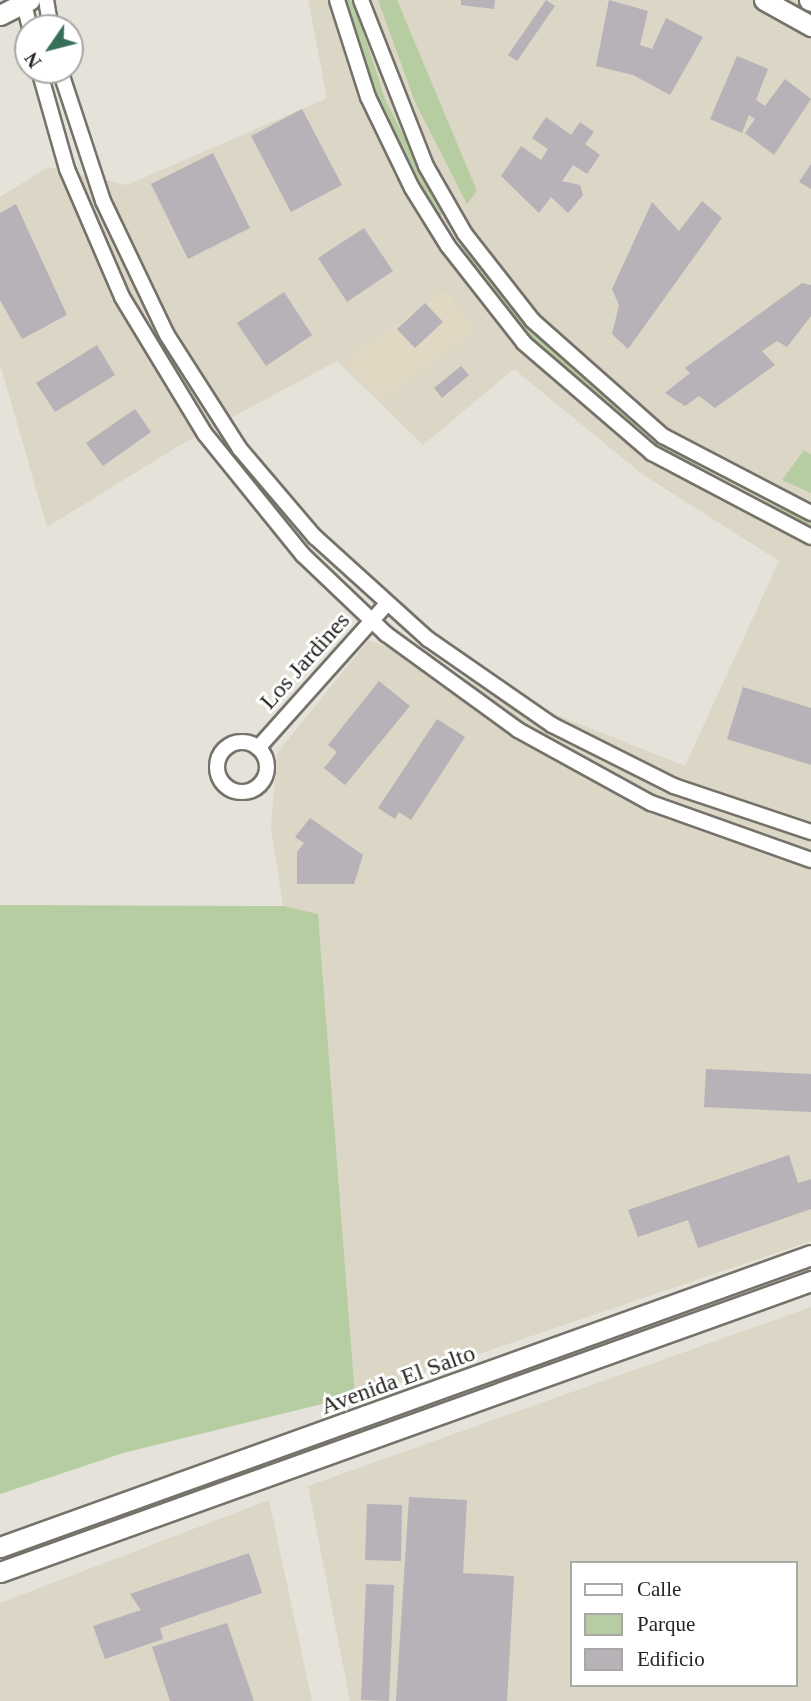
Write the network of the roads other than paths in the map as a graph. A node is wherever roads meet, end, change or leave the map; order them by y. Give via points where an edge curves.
1 (337, 0) edge
2 (361, 0) edge
3 (764, 0) edge
4 (25, 1) edge
5 (0, 15) edge
6 (811, 26) edge
7 (43, 84) edge
8 (65, 84) edge
9 (452, 214) junction
10 (434, 225) junction
11 (465, 234) junction
12 (447, 246) junction
13 (196, 382) junction
14 (179, 396) junction
15 (644, 421) junction
16 (663, 436) junction
17 (632, 439) junction
18 (652, 453) junction
19 (811, 513) edge
20 (811, 537) edge
21 (386, 605) junction
22 (371, 621) junction
23 (258, 748) dead end
24 (653, 777) junction
25 (674, 786) junction
26 (644, 799) junction
27 (666, 810) junction
28 (811, 832) edge
29 (811, 860) edge
30 (811, 1255) edge
31 (811, 1281) edge
32 (0, 1547) edge
33 (0, 1572) edge

1 - 10 street via 368,97
2 - 9 street via 394,97
3 - 6 main road
4 - 5 main road
7 - 14 street via 67,169 101,253
8 - 13 street via 107,212
9 - 10 street
9 - 11 street
10 - 12 street
11 - 12 street
11 - 15 street via 533,321
12 - 17 street via 538,358
13 - 14 street via 183,383
13 - 21 street via 267,482
14 - 22 street via 261,508
15 - 16 street
15 - 17 street
16 - 18 street
16 - 19 street
17 - 18 street
18 - 20 street
21 - 22 street, Los Jardines
21 - 24 street via 520,706
22 - 23 street, Los Jardines
22 - 26 street via 505,722
24 - 25 street
24 - 26 street
25 - 27 street via 664,797
25 - 28 street
26 - 27 street
27 - 29 street
30 - 32 main road, Avenida El Salto
31 - 33 main road, Avenida El Salto

